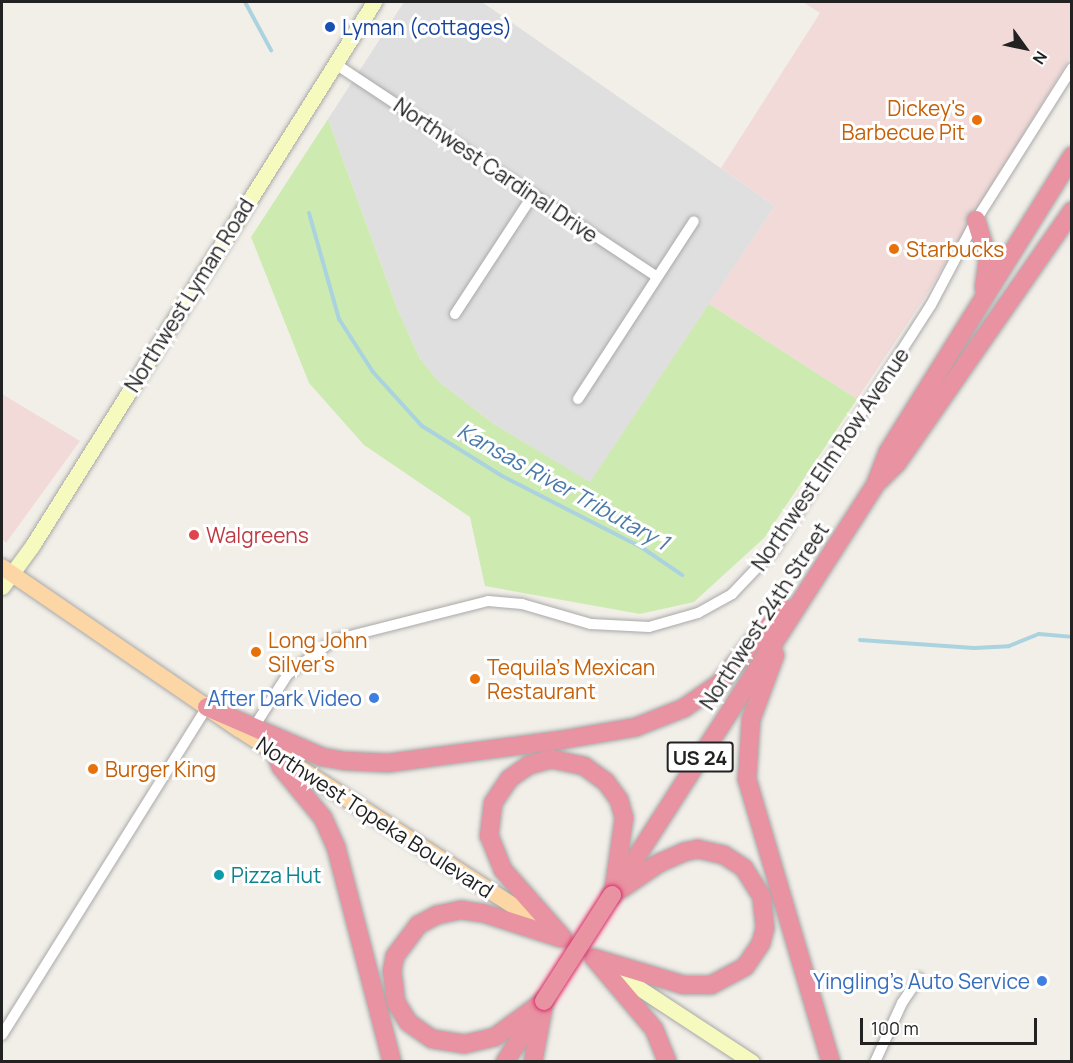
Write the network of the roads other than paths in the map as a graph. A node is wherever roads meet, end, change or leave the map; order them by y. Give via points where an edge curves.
1 (374, 2) edge
2 (334, 63) junction
3 (1071, 68) edge
4 (1071, 156) edge
5 (533, 195) junction
6 (1071, 211) edge
7 (976, 220) junction
8 (694, 221) dead end
9 (657, 277) junction
10 (982, 297) junction
11 (455, 314) dead end
12 (578, 399) dead end
13 (876, 483) junction
14 (5, 576) edge
15 (806, 592) junction
16 (789, 619) junction
17 (207, 707) junction
18 (251, 731) junction
19 (275, 752) junction
20 (612, 895) junction
21 (563, 938) junction
22 (594, 958) junction
23 (919, 978) dead end
24 (544, 1001) junction
25 (2, 1035) edge
26 (392, 1062) edge
27 (505, 1062) edge
28 (533, 1062) edge
29 (667, 1062) edge
30 (752, 1062) edge
31 (831, 1062) edge
32 (875, 1062) edge

1 - 2 street, Northwest Lyman Road
2 - 5 street, Northwest Cardinal Drive
2 - 14 street, Northwest Lyman Road
3 - 7 street, Northwest Elm Row Avenue
4 - 10 highway, Northwest 24th Street / US 24
5 - 9 street, Northwest Cardinal Drive
5 - 11 street
6 - 13 highway, Northwest 24th Street / US 24 via 897,464
7 - 10 highway via 988,259
7 - 18 street, Northwest Elm Row Avenue via 931,305 773,551 732,594 698,613 649,627 591,624 522,604 488,601 334,640 288,674
8 - 9 street
9 - 12 street
10 - 13 highway, Northwest 24th Street / US 24 via 888,452
13 - 15 highway, Northwest 24th Street / US 24
14 - 17 main road
15 - 16 highway, Northwest 24th Street / US 24
15 - 18 highway via 756,638 720,683 671,715 636,727 374,763 322,757
16 - 20 highway, Northwest 24th Street / US 24
16 - 31 highway via 751,720 747,778
17 - 18 highway
17 - 25 street
18 - 19 main road, Northwest Topeka Boulevard
19 - 21 main road, Northwest Topeka Boulevard
19 - 26 highway via 285,772 323,818 336,847
20 - 21 highway via 624,818 619,800 606,782 584,766 561,759 540,761 518,772 493,803 489,836 503,870
20 - 22 highway via 670,857 698,849 710,851 735,861 751,876 762,897 765,928 761,943 745,967 711,985 684,985
20 - 24 highway, US 24, bridge
21 - 22 main road, Northwest Topeka Boulevard
21 - 24 highway via 461,910 437,915 418,925 395,956 392,972 396,1002 408,1022 432,1039 464,1044 495,1038
22 - 29 highway via 654,1029
22 - 30 street, Northwest Topeka Boulevard
23 - 32 street via 902,1003
24 - 27 highway, US 24
24 - 28 highway

